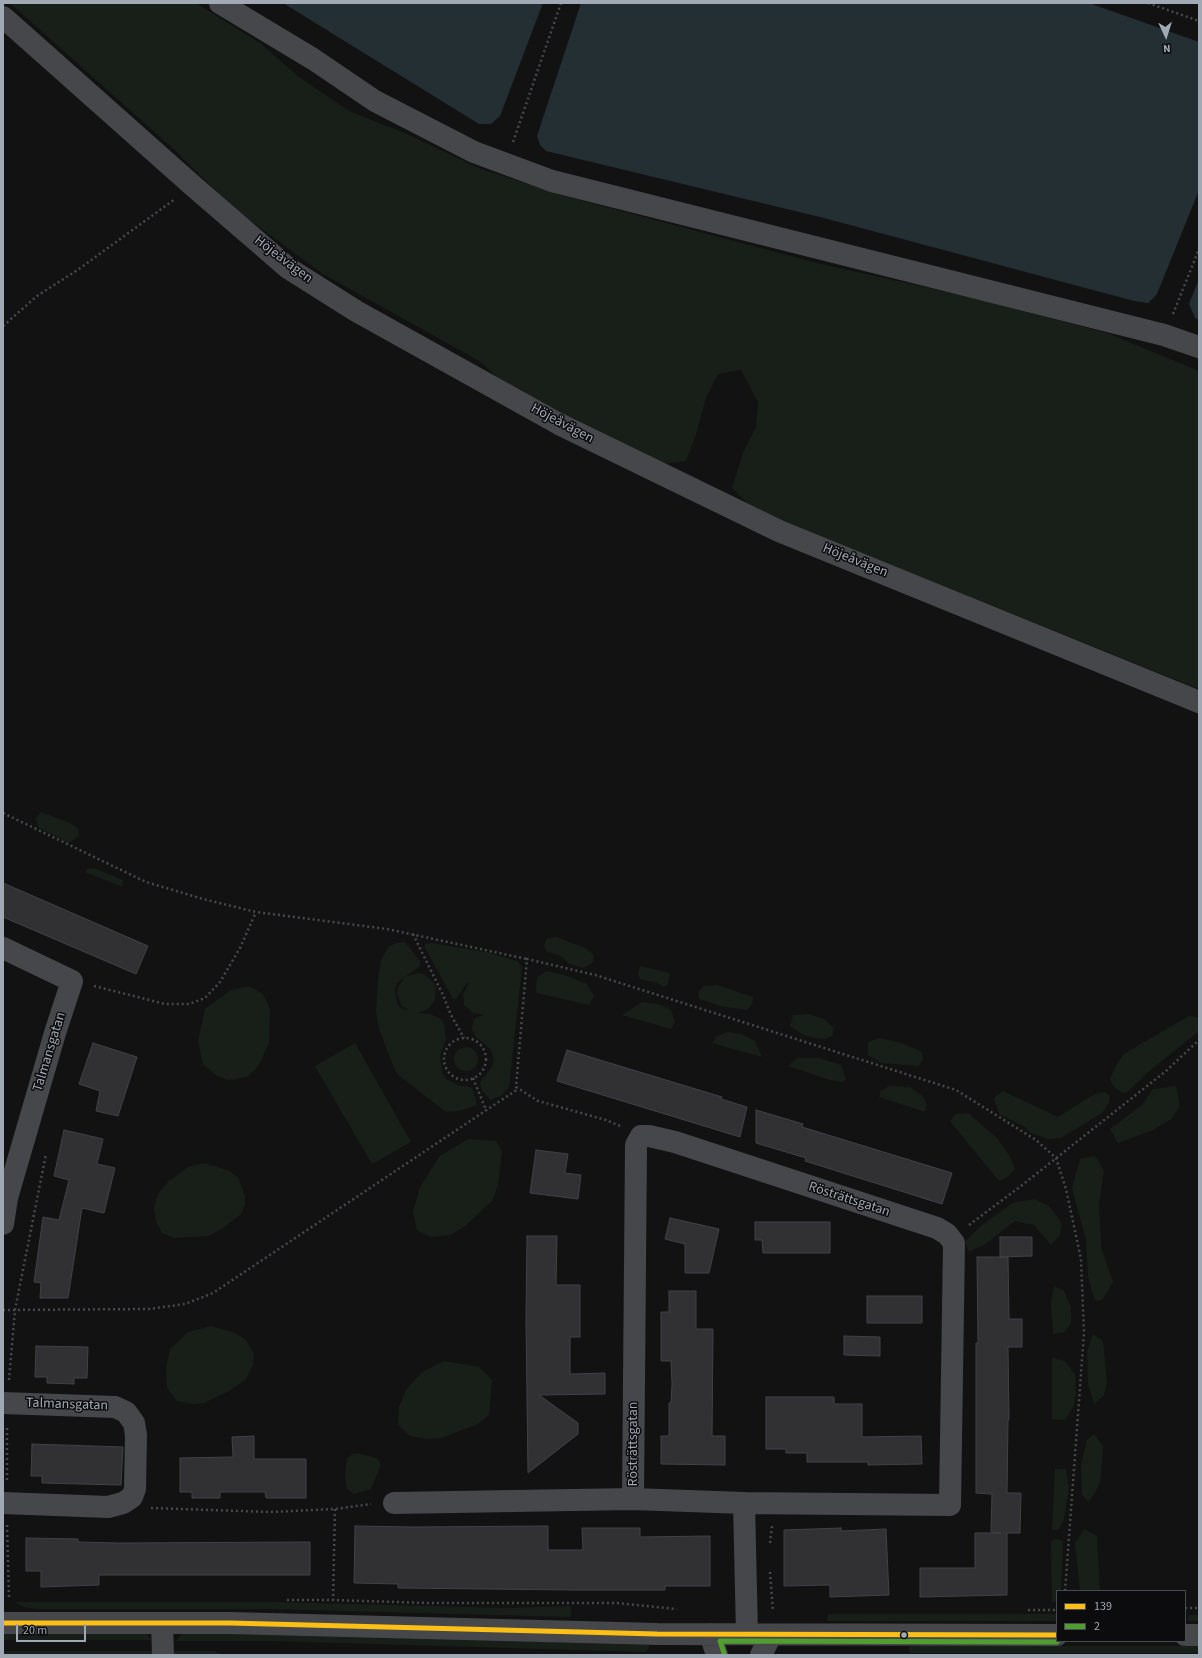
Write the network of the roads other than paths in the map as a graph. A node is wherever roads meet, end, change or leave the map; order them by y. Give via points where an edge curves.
1 (220, 3) edge
2 (3, 17) edge
3 (1199, 347) edge
4 (1199, 702) edge
5 (3, 948) edge
6 (5, 1198) edge
7 (3, 1224) edge
8 (5, 1403) edge
9 (633, 1499) junction
10 (5, 1503) edge
11 (394, 1503) road end
12 (744, 1503) junction
13 (3, 1623) edge
14 (162, 1623) junction
15 (710, 1634) junction
16 (746, 1634) junction
17 (771, 1635) junction
18 (1056, 1635) edge
19 (1186, 1635) edge
20 (1199, 1635) edge
21 (163, 1655) edge
22 (717, 1655) edge
23 (761, 1655) edge

1 - 3 street via 375,100 474,152 552,181 1164,335
2 - 4 street, Höjeåvägen via 288,268 356,311 559,424 779,531
5 - 6 street, Talmansgatan via 72,981
6 - 7 street, Talmansgatan
8 - 10 street, Talmansgatan via 115,1406 126,1412 134,1423 136,1435 135,1490 132,1497 123,1503 108,1506
9 - 11 street, Rösträttsgatan
9 - 12 street, Rösträttsgatan
9 - 12 street, Rösträttsgatan via 636,1145 641,1136 649,1136 675,1142 937,1228 947,1234 954,1243 950,1505
12 - 16 street
13 - 14 street
14 - 15 street
14 - 21 street
15 - 16 street
15 - 22 street
16 - 17 street
17 - 18 street
17 - 23 street
19 - 20 street

